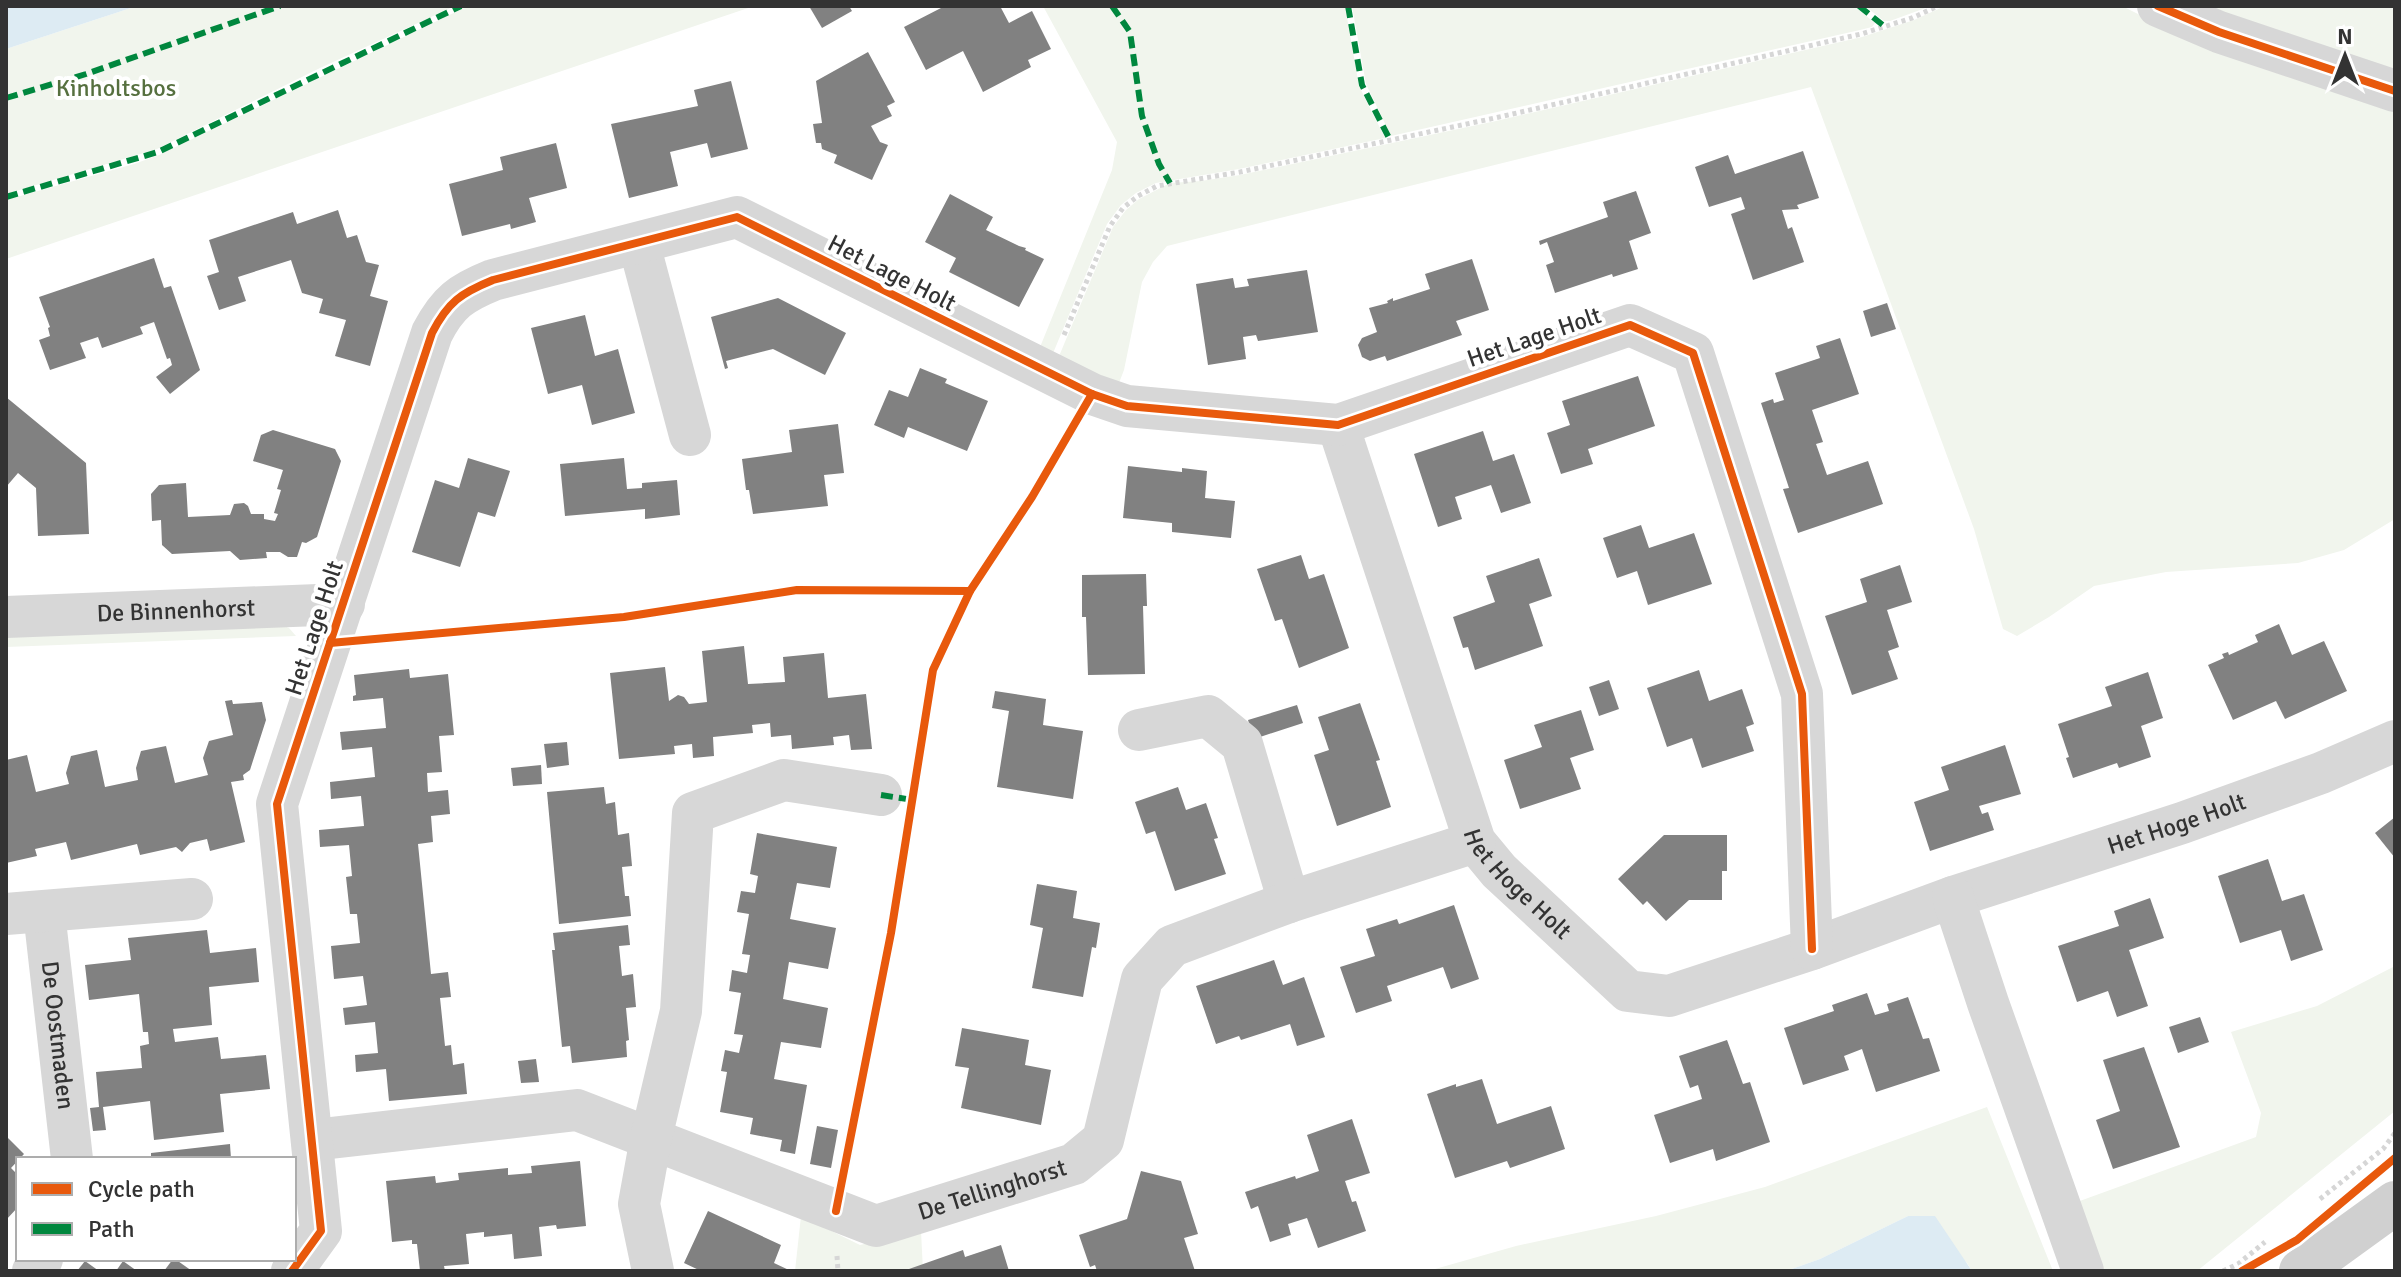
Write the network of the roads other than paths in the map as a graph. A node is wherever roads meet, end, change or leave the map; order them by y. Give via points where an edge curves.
1 (2158, 6) edge
2 (2395, 91) edge
3 (639, 244) junction
4 (1338, 425) junction
5 (690, 435) dead end
6 (344, 604) junction
7 (6, 617) edge
8 (1139, 730) dead end
9 (2395, 741) edge
10 (881, 795) dead end
11 (1475, 842) junction
12 (1953, 897) junction
13 (192, 899) dead end
14 (1289, 902) junction
15 (25, 913) edge
16 (1812, 949) junction
17 (651, 1138) junction
18 (313, 1140) junction
19 (72, 1157) edge
20 (2395, 1203) edge
21 (292, 1271) edge
22 (653, 1271) edge
23 (2083, 1271) edge
24 (2301, 1271) edge

1 - 2 street
3 - 4 street, Het Lage Holt via 737,217 1092,394 1127,406
3 - 5 street
3 - 6 street, Het Lage Holt via 493,280 455,299 442,314
4 - 11 street, Het Hoge Holt
4 - 16 street, Het Lage Holt via 1630,325 1693,353 1802,694
6 - 7 street, De Binnenhorst
6 - 18 street, Het Lage Holt via 277,804
8 - 14 street via 1208,716 1242,744
9 - 12 street, Het Hoge Holt via 2182,823
10 - 17 street via 784,780 693,813 681,1011
11 - 14 street, De Tellinghorst
11 - 16 street, Het Hoge Holt via 1499,871 1628,991 1669,996
12 - 16 street, Het Hoge Holt
12 - 23 street
13 - 15 street, De Oostmaden
14 - 17 street, De Tellinghorst via 1172,946 1142,979 1103,1140 1074,1164 876,1226
15 - 19 street, De Oostmaden
17 - 18 street, De Tellinghorst via 577,1110
17 - 22 street via 639,1204
18 - 21 street, Het Lage Holt via 321,1231
20 - 24 street

